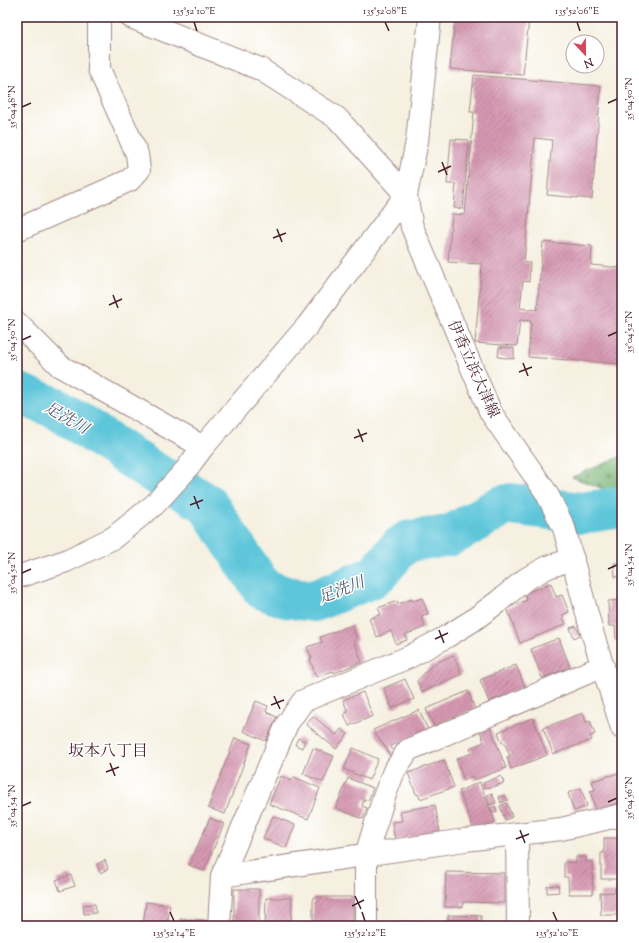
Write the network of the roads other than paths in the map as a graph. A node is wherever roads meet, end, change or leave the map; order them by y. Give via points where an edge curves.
1 (99, 17) edge
2 (131, 17) edge
3 (430, 17) edge
4 (406, 195) junction
5 (17, 230) edge
6 (17, 323) edge
7 (203, 447) junction
8 (573, 559) junction
9 (17, 577) edge
10 (603, 666) junction
11 (622, 728) edge
12 (622, 815) edge
13 (517, 834) junction
14 (366, 855) junction
15 (222, 876) junction
16 (219, 926) edge
17 (366, 926) edge
18 (518, 926) edge

1 - 5 street via 99,69 137,154 138,170 130,180
2 - 4 street via 260,69 337,118
3 - 4 street, 伊香立浜大津線 via 417,141
4 - 7 street via 308,325
4 - 8 street, 伊香立浜大津線 via 412,227 491,413 546,492 564,528
6 - 7 street via 60,366
7 - 9 street via 154,505 113,538 66,561
8 - 10 street, 伊香立浜大津線
8 - 15 street via 548,567 526,579 472,621 446,637 303,701 287,724
10 - 11 street, 伊香立浜大津線
10 - 14 street via 408,750 394,771
12 - 13 street via 561,829
13 - 14 street
13 - 18 street
14 - 15 street
14 - 17 street
15 - 16 street

